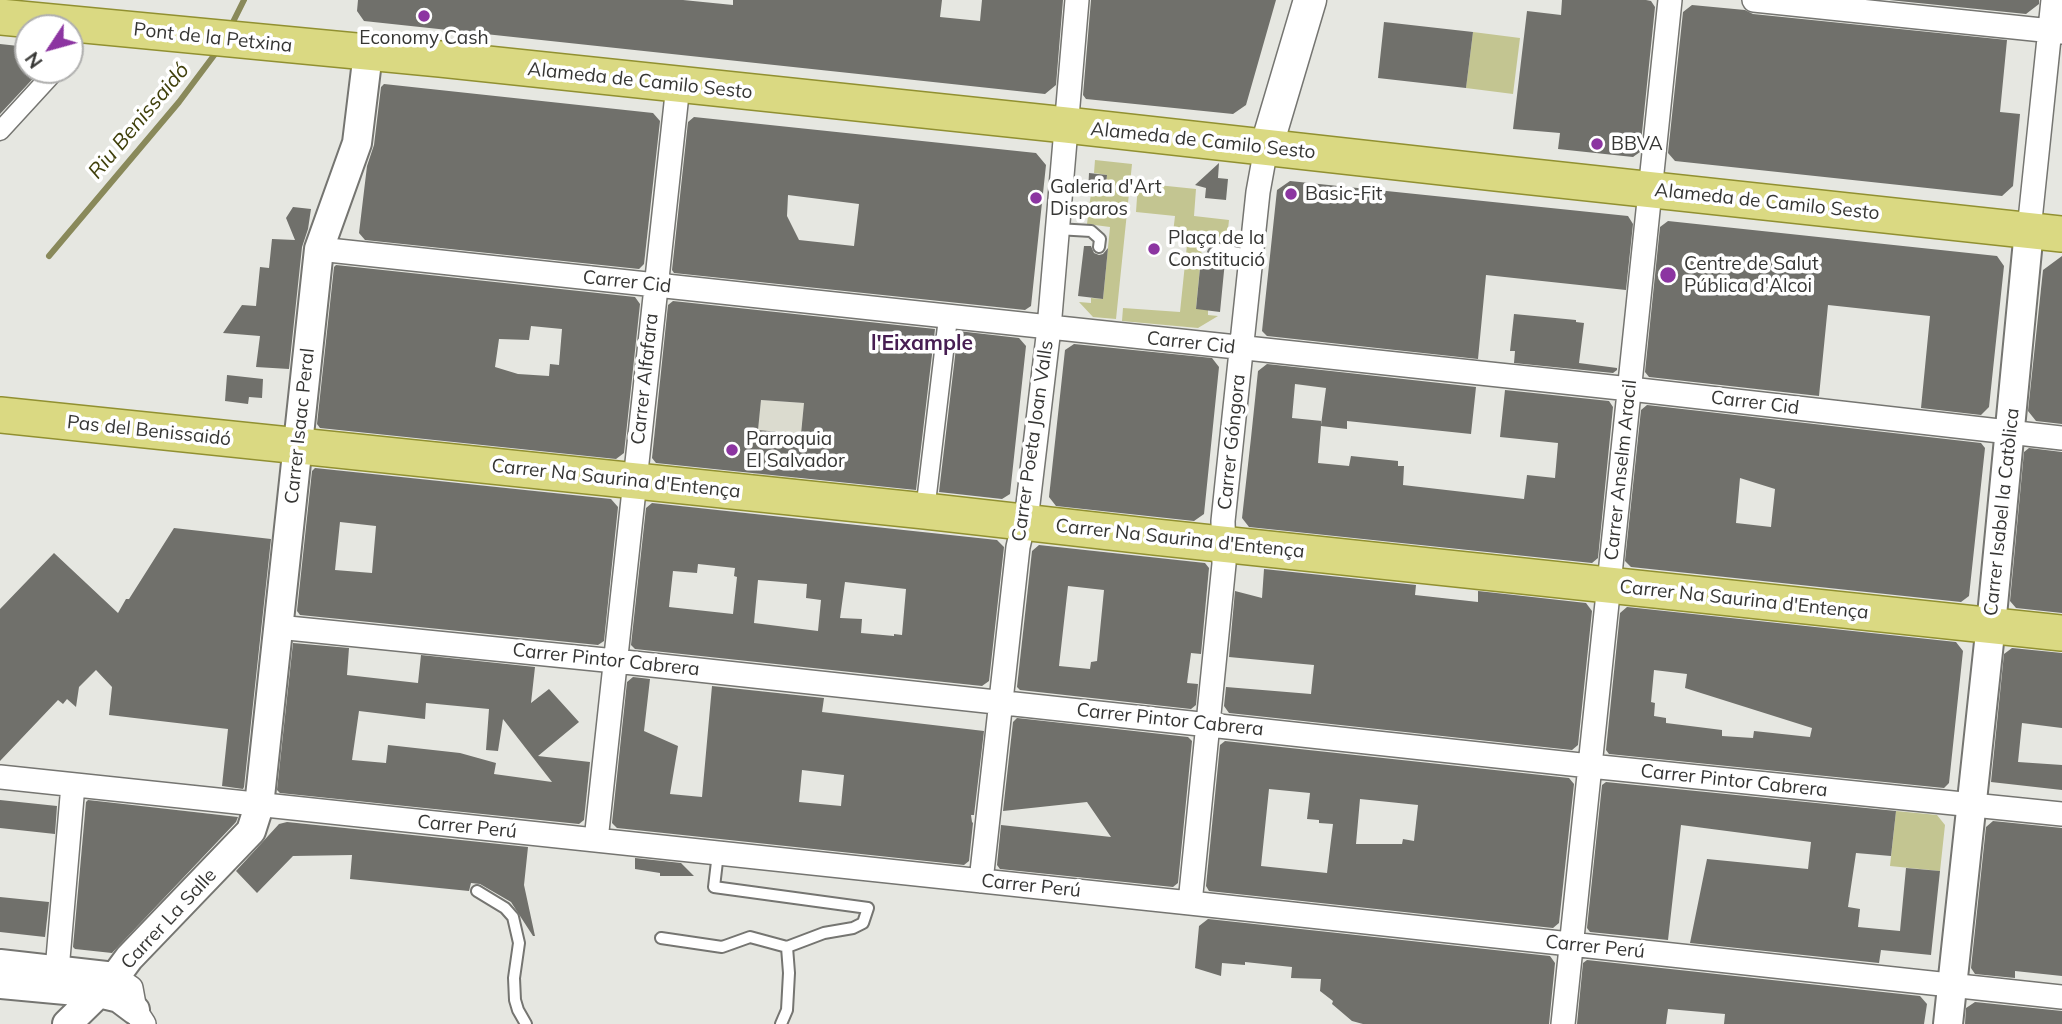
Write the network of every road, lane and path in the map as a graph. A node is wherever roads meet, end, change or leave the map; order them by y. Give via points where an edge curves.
1 (1077, 0) edge
2 (1310, 0) edge
3 (1670, 0) edge
4 (1754, 0) edge
5 (2053, 0) edge
6 (84, 27) edge
7 (2056, 32) edge
8 (357, 52) junction
9 (43, 84) edge
10 (678, 85) junction
11 (1066, 125) junction
12 (0, 131) edge
13 (1266, 148) junction
14 (1651, 189) junction
15 (1058, 229) junction
16 (2045, 232) edge
17 (1099, 247) dead end
18 (319, 249) junction
19 (1252, 256) junction
20 (1212, 260) dead end
21 (655, 285) junction
22 (948, 318) junction
23 (1049, 328) junction
24 (1242, 349) junction
25 (1630, 389) junction
26 (0, 415) edge
27 (2010, 433) junction
28 (2062, 438) edge
29 (298, 447) junction
30 (634, 482) junction
31 (925, 510) junction
32 (1024, 522) junction
33 (1224, 544) junction
34 (1608, 586) junction
35 (1991, 626) junction
36 (278, 627) junction
37 (2062, 633) edge
38 (615, 661) junction
39 (1000, 702) junction
40 (1209, 724) junction
41 (1590, 766) junction
42 (0, 777) edge
43 (73, 785) junction
44 (259, 806) junction
45 (1971, 806) junction
46 (2062, 814) edge
47 (596, 840) junction
48 (718, 853) junction
49 (981, 881) junction
50 (477, 891) dead end
51 (1190, 903) junction
52 (662, 939) dead end
53 (1572, 945) junction
54 (787, 947) junction
55 (0, 964) edge
56 (57, 970) junction
57 (0, 984) edge
58 (107, 985) junction
59 (1952, 986) junction
60 (2062, 997) edge
61 (139, 1017) edge
62 (67, 1024) edge
63 (526, 1024) edge
64 (781, 1024) edge
65 (1563, 1024) edge
66 (1948, 1024) edge

1 - 11 street, Carrer Poeta Joan Valls
2 - 13 main road
3 - 14 street, Carrer Anselm Aracil
4 - 7 street
5 - 7 street, Carrer Isabel la Catòlica
6 - 8 main road, Pont de la Petxina
7 - 16 street, Carrer Isabel la Catòlica
8 - 10 main road, Alameda de Camilo Sesto
8 - 18 street, Carrer Isaac Peral via 356,143
9 - 12 street
10 - 11 main road, Alameda de Camilo Sesto
10 - 21 street, Carrer Alfafara
11 - 13 main road, Alameda de Camilo Sesto
11 - 15 street, Carrer Poeta Joan Valls
13 - 14 main road, Alameda de Camilo Sesto
13 - 19 street, Carrer Góngora
14 - 16 main road, Alameda de Camilo Sesto
14 - 25 street, Carrer Anselm Aracil
15 - 17 lane via 1091,231 1100,239
15 - 23 street, Carrer Poeta Joan Valls
16 - 27 street, Carrer Isabel la Catòlica
18 - 21 street, Carrer Cid
18 - 29 street, Carrer Isaac Peral
19 - 20 lane via 1219,248
19 - 24 street, Carrer Góngora
21 - 22 street, Carrer Cid
21 - 30 street, Carrer Alfafara
22 - 23 street, Carrer Cid
22 - 31 street
23 - 24 street, Carrer Cid
23 - 32 street, Carrer Poeta Joan Valls
24 - 25 street, Carrer Cid
24 - 33 street, Carrer Góngora
25 - 27 street, Carrer Cid
25 - 34 street, Carrer Anselm Aracil
26 - 29 main road, Pas del Benissaidó
27 - 28 street, Carrer Cid
27 - 35 street, Carrer Isabel la Catòlica
29 - 30 main road, Carrer Na Saurina d'Entença
29 - 36 street, Carrer Isaac Peral
30 - 31 main road, Carrer Na Saurina d'Entença
30 - 38 street, Carrer Alfafara
31 - 32 main road, Carrer Na Saurina d'Entença
32 - 33 main road, Carrer Na Saurina d'Entença
32 - 39 street, Carrer Poeta Joan Valls
33 - 34 main road, Carrer Na Saurina d'Entença
33 - 40 street, Carrer Góngora
34 - 35 main road, Carrer Na Saurina d'Entença
34 - 41 street, Carrer Anselm Aracil
35 - 37 main road, Carrer Na Saurina d'Entença
35 - 45 street, Carrer Isabel la Catòlica
36 - 38 street, Carrer Pintor Cabrera
36 - 44 street, Carrer Isaac Peral
38 - 39 street, Carrer Pintor Cabrera
38 - 47 street, Carrer Alfafara
39 - 40 street, Carrer Pintor Cabrera
39 - 49 street, Carrer Poeta Joan Valls
40 - 41 street, Carrer Pintor Cabrera
40 - 51 street, Carrer Góngora
41 - 45 street, Carrer Pintor Cabrera
41 - 53 street, Carrer Anselm Aracil
42 - 43 street, Carrer Perú
43 - 44 street, Carrer Perú
43 - 56 street
44 - 47 street, Carrer Perú
44 - 58 street, Carrer La Salle via 251,831
45 - 46 street, Carrer Pintor Cabrera
45 - 59 street, Carrer Isabel la Catòlica
47 - 48 street, Carrer Perú
48 - 49 street, Carrer Perú
48 - 54 lane via 714,887 868,908 863,923 853,928
49 - 51 street, Carrer Perú
50 - 63 lane via 513,917 519,943 515,1000
51 - 53 street, Carrer Perú
52 - 54 lane via 722,947 750,937
53 - 59 street, Carrer Perú
53 - 65 street, Carrer Anselm Aracil
54 - 64 lane via 787,1010
55 - 56 street
56 - 58 street
57 - 58 street
58 - 61 street
58 - 62 street, Carrer La Salle
59 - 60 street, Carrer Perú
59 - 66 street, Carrer Isabel la Catòlica

